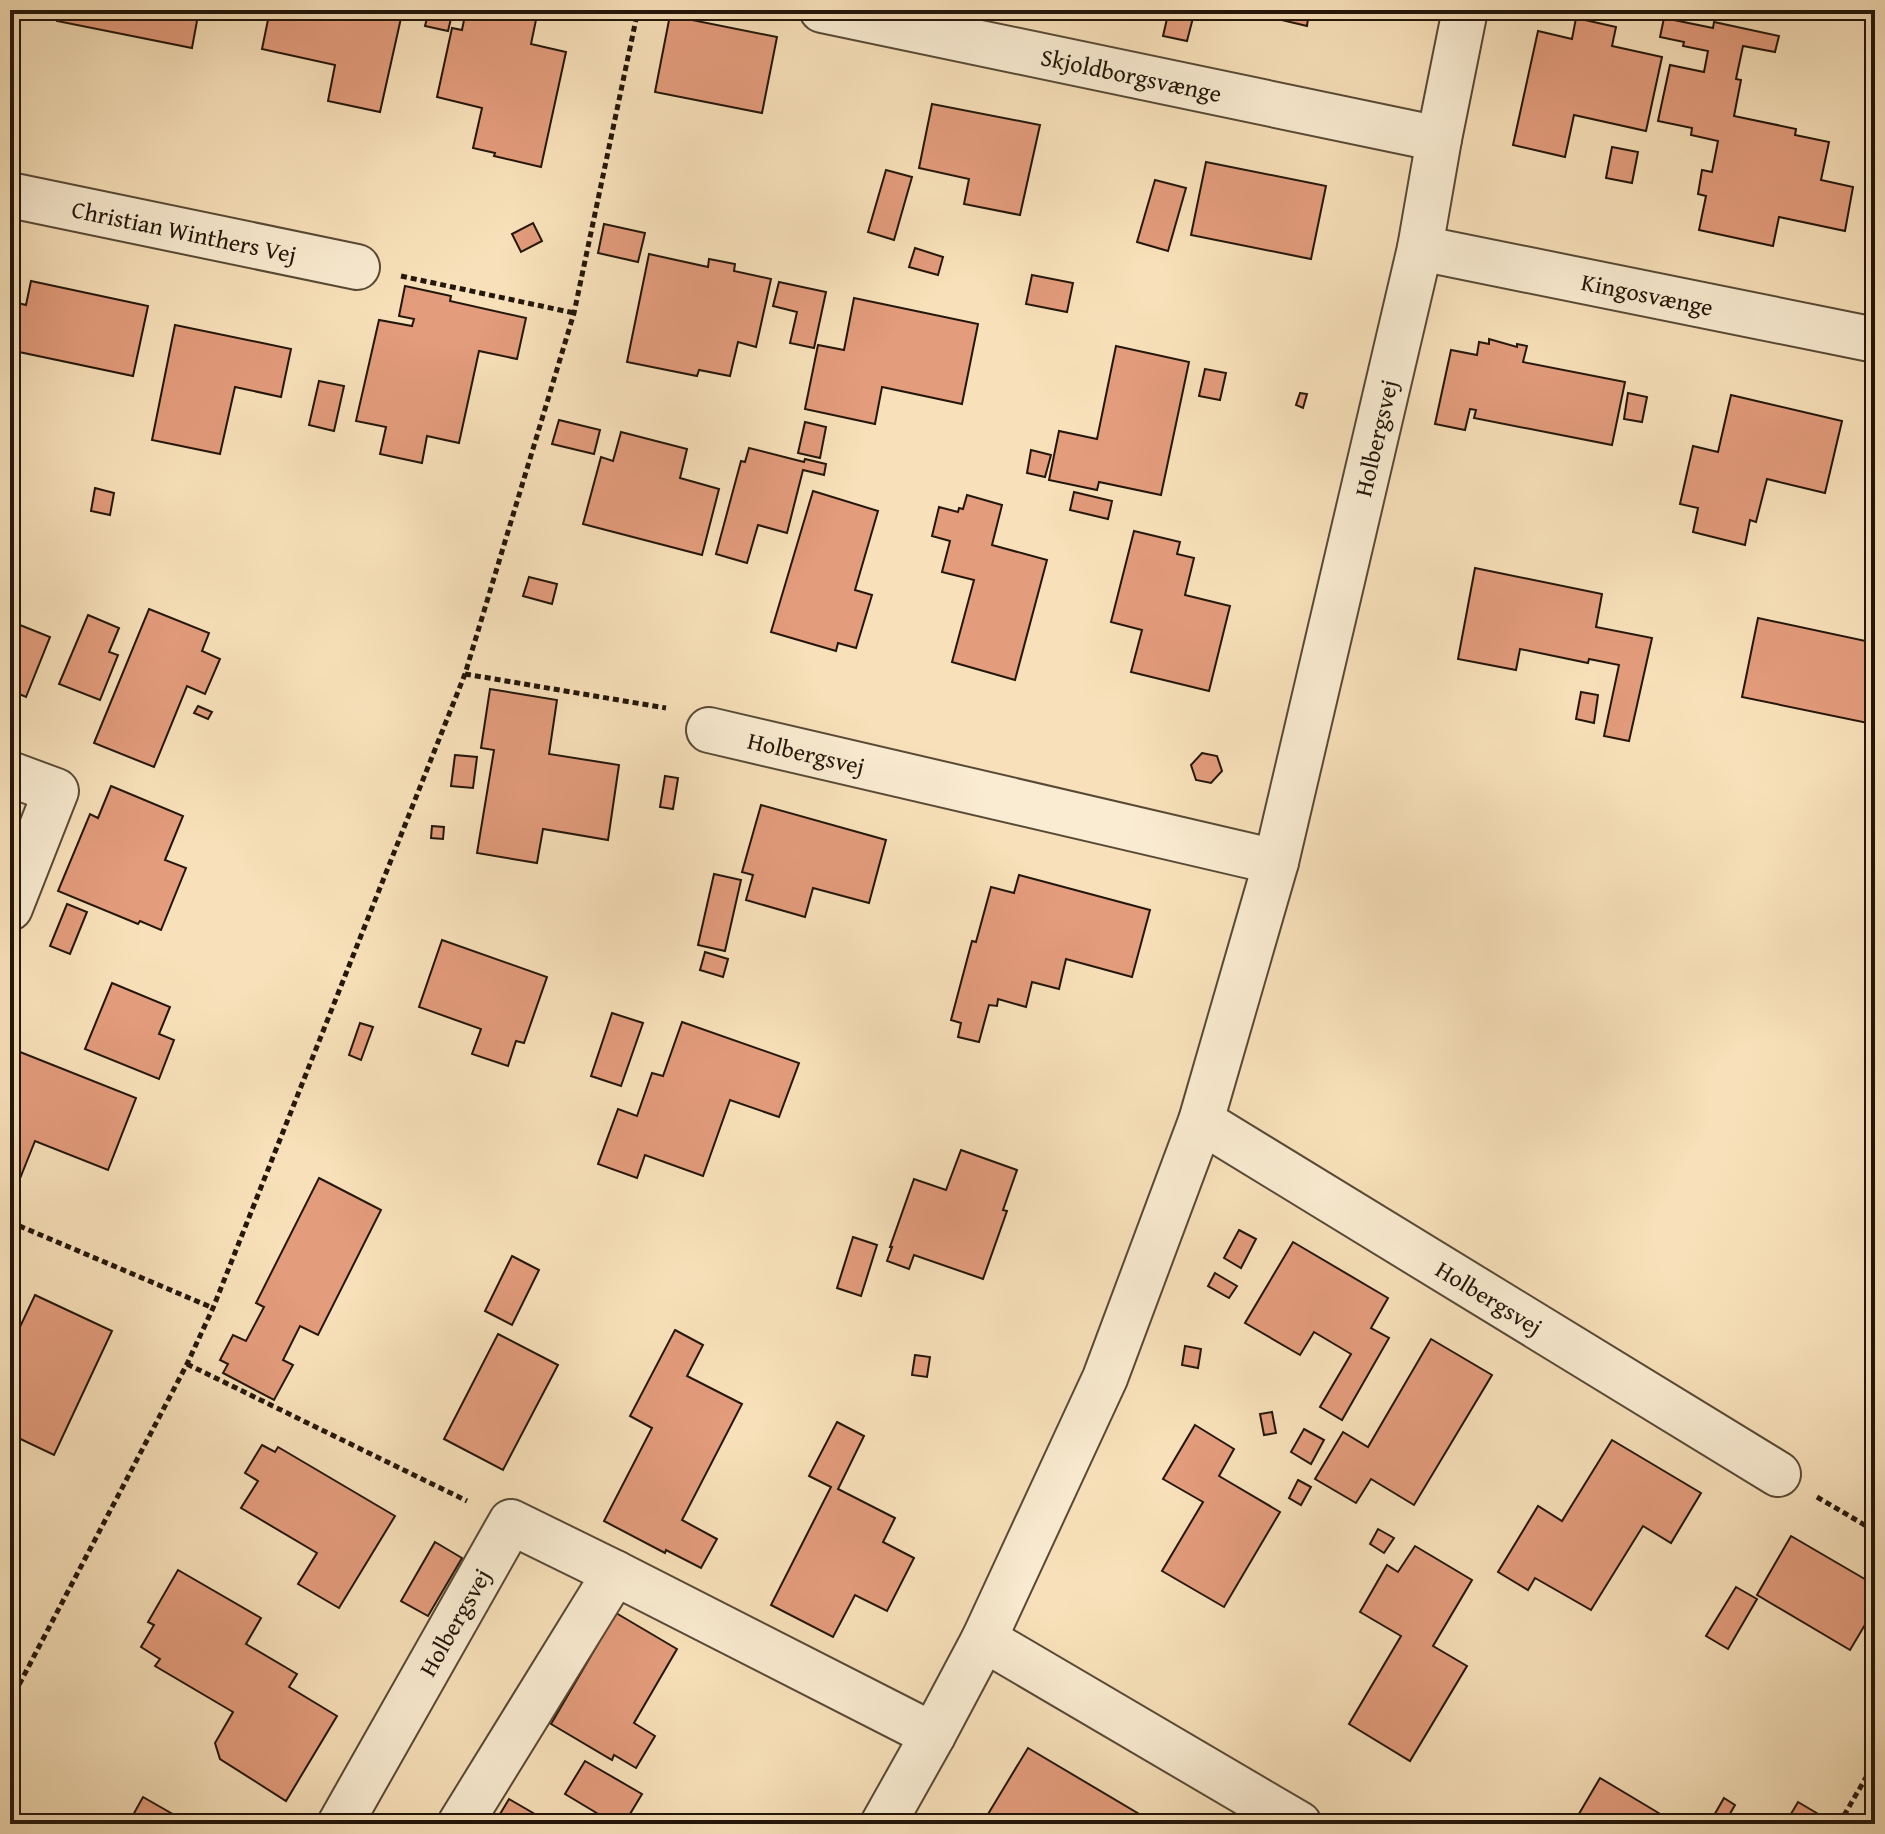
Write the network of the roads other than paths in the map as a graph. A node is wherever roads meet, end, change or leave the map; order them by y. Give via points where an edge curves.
1 (822, 10) edge
2 (1465, 10) edge
3 (1439, 139) junction
4 (10, 195) edge
5 (1420, 248) junction
6 (357, 267) road end
7 (1875, 340) edge
8 (709, 730) road end
9 (10, 774) edge
10 (1276, 862) junction
11 (10, 908) edge
12 (1201, 1121) junction
13 (1778, 1474) road end
14 (615, 1573) junction
15 (984, 1639) junction
16 (933, 1735) junction
17 (340, 1824) edge
18 (460, 1824) edge
19 (883, 1824) edge
20 (1299, 1824) edge

1 - 3 street, Skjoldborgsvænge
2 - 3 street, Holbergsvej
3 - 5 street, Holbergsvej
4 - 6 street, Christian Winthers Vej
5 - 7 street, Kingosvænge
5 - 10 street, Holbergsvej
8 - 10 street, Holbergsvej
9 - 11 street via 56,791
10 - 12 street, Holbergsvej
12 - 13 street, Holbergsvej
12 - 15 street, Holbergsvej via 1105,1378
14 - 16 street
14 - 17 street, Holbergsvej via 511,1522
14 - 18 street
15 - 16 street, Holbergsvej
15 - 20 street
16 - 19 street, Holbergsvej

